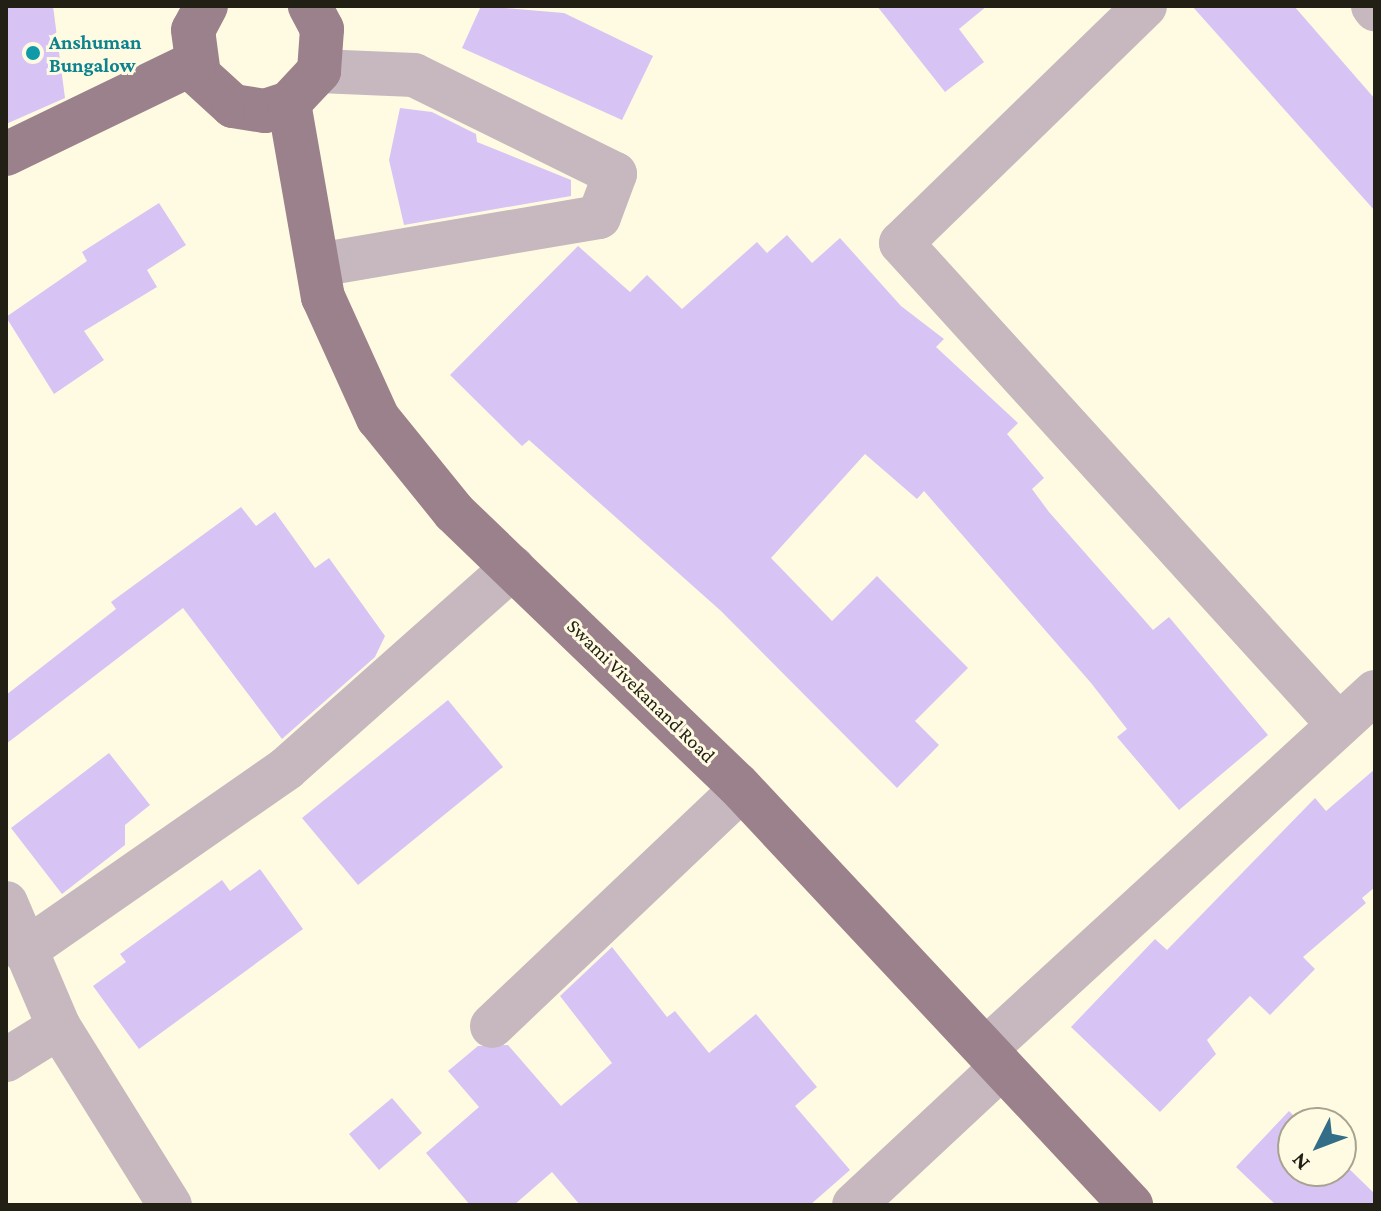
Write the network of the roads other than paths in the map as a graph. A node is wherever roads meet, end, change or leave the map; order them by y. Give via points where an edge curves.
1 (206, 6) edge
2 (310, 6) edge
3 (1145, 6) edge
4 (194, 63) junction
5 (319, 71) junction
6 (289, 103) junction
7 (6, 154) edge
8 (318, 265) junction
9 (513, 567) junction
10 (1375, 692) edge
11 (1339, 725) junction
12 (742, 789) junction
13 (6, 903) edge
14 (24, 951) junction
15 (492, 1026) dead end
16 (59, 1027) junction
17 (994, 1058) junction
18 (6, 1060) edge
19 (170, 1205) edge
20 (854, 1205) edge
21 (1131, 1205) edge

1 - 4 main road via 193,30
2 - 5 main road via 322,29
3 - 11 street via 901,243
4 - 6 main road via 213,94 233,106 265,111
4 - 7 main road
5 - 6 main road
5 - 8 street via 414,75 615,174 599,217
6 - 8 main road, Swami Vivekanand Road
8 - 9 main road, Swami Vivekanand Road via 323,297 378,418 454,512
9 - 12 main road, Swami Vivekanand Road
9 - 14 street via 287,768
10 - 11 street
11 - 17 street
12 - 15 street
12 - 17 main road, Swami Vivekanand Road
13 - 14 street
14 - 16 street
16 - 18 street
16 - 19 street
17 - 20 street
17 - 21 main road, Swami Vivekanand Road

